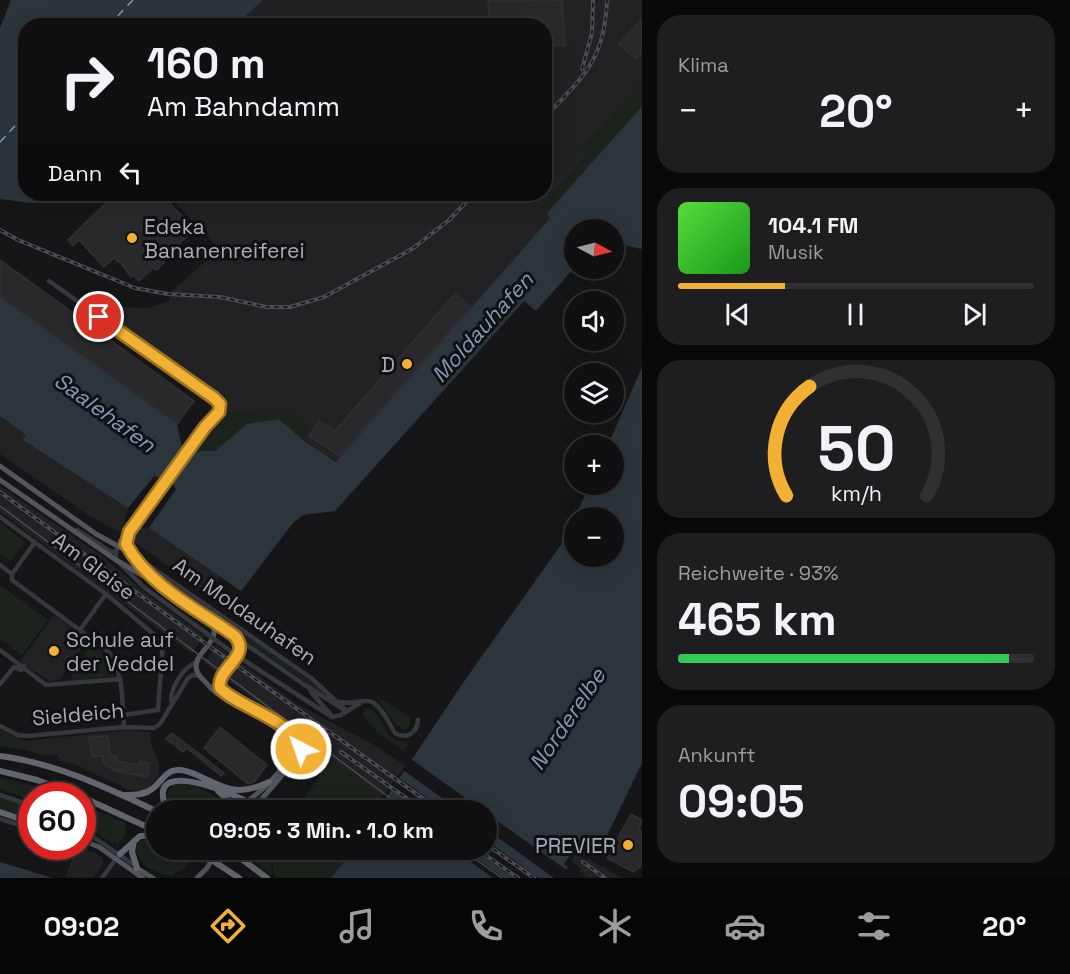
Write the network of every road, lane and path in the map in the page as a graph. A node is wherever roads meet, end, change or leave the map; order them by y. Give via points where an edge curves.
1 (49, 281) dead end
2 (0, 466) edge
3 (0, 480) edge
4 (0, 517) edge
5 (53, 518) junction
6 (129, 532) junction
7 (126, 539) junction
8 (35, 542) junction
9 (118, 549) junction
10 (134, 555) junction
11 (116, 560) junction
12 (0, 565) edge
13 (12, 574) junction
14 (170, 592) junction
15 (106, 594) junction
16 (209, 619) junction
17 (80, 630) junction
18 (235, 636) junction
19 (216, 640) junction
20 (0, 650) edge
21 (254, 650) junction
22 (238, 656) junction
23 (198, 661) junction
24 (24, 666) junction
25 (201, 677) junction
26 (120, 679) junction
27 (220, 681) junction
28 (0, 684) edge
29 (303, 684) junction
30 (338, 700) junction
31 (360, 703) junction
32 (172, 704) junction
33 (157, 711) joint
34 (347, 711) junction
35 (123, 715) junction
36 (332, 717) junction
37 (418, 720) dead end
38 (0, 726) edge
39 (124, 727) junction
40 (0, 756) edge
41 (0, 771) edge
42 (42, 782) edge
43 (269, 782) junction
44 (216, 788) junction
45 (240, 791) junction
46 (0, 795) edge
47 (124, 795) junction
48 (165, 800) edge
49 (229, 800) edge
50 (238, 800) edge
51 (245, 800) edge
52 (254, 800) edge
53 (261, 800) edge
54 (18, 801) edge
55 (96, 803) edge
56 (146, 806) edge
57 (0, 812) edge
58 (18, 818) edge
59 (0, 819) edge
60 (18, 825) edge
61 (146, 826) edge
62 (146, 835) edge
63 (96, 840) edge
64 (134, 840) junction
65 (96, 846) edge
66 (118, 856) junction
67 (211, 860) edge
68 (212, 860) edge
69 (243, 860) edge
70 (137, 868) junction
71 (102, 878) edge
72 (143, 878) edge
73 (153, 878) edge
74 (197, 878) edge
75 (239, 878) edge
76 (267, 878) edge

1 - 6 street via 220,404
2 - 9 main road, Am Moldauhafen
3 - 5 main road
4 - 8 street, Am Gleise
5 - 9 street via 111,552
5 - 11 main road
6 - 7 street
6 - 9 street
7 - 9 street
7 - 10 street
8 - 13 street
8 - 15 street, Am Gleise
9 - 10 main road, Am Moldauhafen
9 - 11 street
10 - 14 main road
10 - 30 street, Am Moldauhafen
11 - 14 main road
11 - 19 street, Am Moldauhafen, bridge via 145,588
12 - 13 street
13 - 17 street via 12,580
14 - 16 main road
15 - 17 street
15 - 33 street, Am Gleise via 164,644
16 - 18 main road
16 - 19 main road
17 - 26 street via 115,659
18 - 19 street via 222,633
18 - 21 street
18 - 22 main road via 240,645
19 - 22 street, Am Moldauhafen
19 - 23 main road
20 - 24 street
21 - 22 street via 247,649
21 - 29 street
22 - 27 main road
22 - 36 street, Am Moldauhafen
23 - 25 main road via 196,669
23 - 32 street via 175,685
24 - 26 street via 50,686
24 - 28 street via 21,670 14,668
25 - 27 main road
25 - 32 street via 188,678
25 - 43 main road via 234,706 262,720 286,739 287,756
26 - 35 street
27 - 53 main road via 221,689 261,712 301,747 300,754
29 - 34 street
29 - 36 street
30 - 31 street
30 - 34 street, Am Moldauhafen
31 - 34 street
31 - 37 street via 374,702 400,736 412,734
32 - 39 street, Sieldeich via 154,728
33 - 35 street, Sieldeich
34 - 36 street
35 - 39 street
38 - 39 street, Sieldeich via 23,736
40 - 47 highway via 41,764
41 - 42 highway
43 - 45 highway
43 - 52 main road
44 - 48 highway via 187,780 173,781 164,793
44 - 49 highway
44 - 50 highway
45 - 47 highway via 177,770 150,791
45 - 51 highway
46 - 54 street
47 - 56 highway
55 - 61 highway
57 - 58 highway
59 - 60 street
62 - 64 highway
63 - 66 street
64 - 66 highway
64 - 70 highway via 132,852
65 - 66 main road
66 - 70 street
66 - 71 street
66 - 72 main road
67 - 75 highway, bridge
68 - 74 main road
69 - 76 highway
70 - 73 main road

